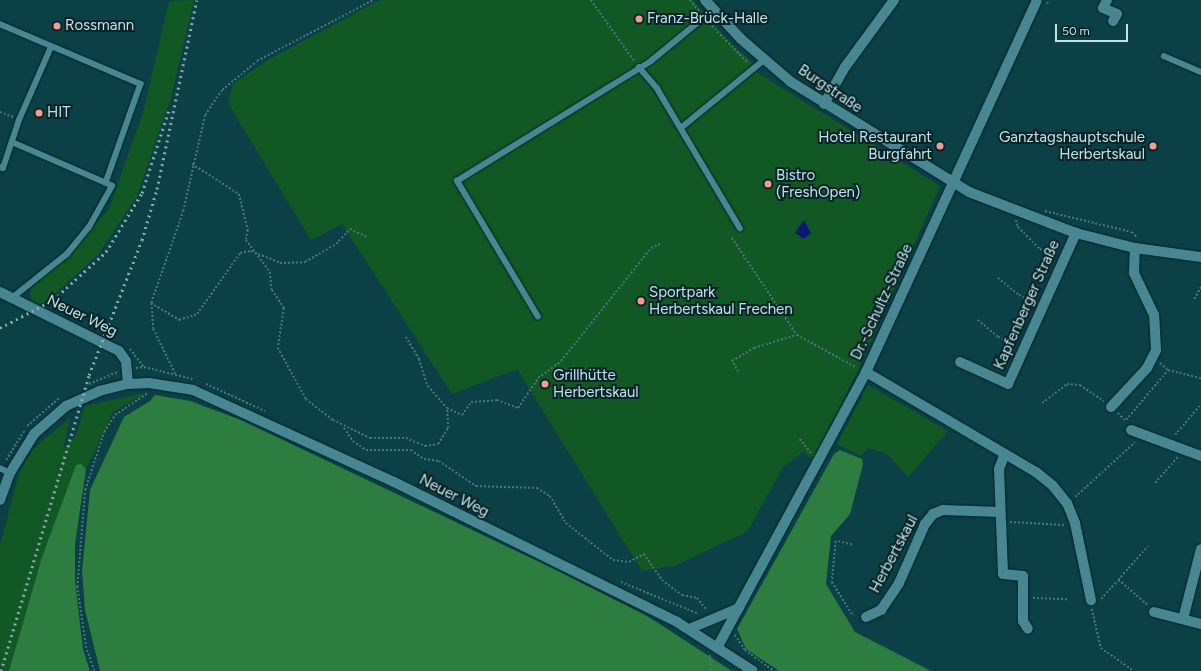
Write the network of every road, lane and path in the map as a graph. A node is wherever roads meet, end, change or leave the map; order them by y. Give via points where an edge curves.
1 (373, 0) edge
2 (591, 0) edge
3 (690, 0) edge
4 (705, 0) edge
5 (894, 0) edge
6 (1037, 0) edge
7 (1048, 0) edge
8 (1107, 0) edge
9 (1045, 7) dead end
10 (713, 10) junction
11 (704, 17) junction
12 (1114, 21) dead end
13 (0, 24) edge
14 (51, 46) junction
15 (1164, 56) dead end
16 (764, 60) junction
17 (639, 67) junction
18 (755, 69) junction
19 (1201, 72) edge
20 (824, 104) junction
21 (0, 112) edge
22 (19, 120) junction
23 (681, 128) junction
24 (14, 143) junction
25 (192, 164) junction
26 (0, 167) edge
27 (106, 183) junction
28 (954, 183) junction
29 (1040, 214) dead end
30 (1016, 220) dead end
31 (740, 228) dead end
32 (1076, 233) junction
33 (367, 237) dead end
34 (732, 238) dead end
35 (662, 243) dead end
36 (1138, 245) junction
37 (251, 251) junction
38 (1201, 258) edge
39 (1064, 260) junction
40 (998, 278) dead end
41 (1201, 287) edge
42 (0, 292) edge
43 (12, 298) junction
44 (1194, 299) dead end
45 (151, 303) junction
46 (1043, 306) junction
47 (538, 317) dead end
48 (978, 320) dead end
49 (797, 335) junction
50 (406, 337) dead end
51 (1024, 349) junction
52 (1154, 358) junction
53 (960, 362) dead end
54 (1168, 370) junction
55 (738, 372) dead end
56 (866, 372) junction
57 (175, 374) dead end
58 (1201, 378) edge
59 (149, 383) junction
60 (128, 384) junction
61 (1042, 403) dead end
62 (1201, 404) edge
63 (1111, 407) junction
64 (447, 408) junction
65 (1126, 420) junction
66 (343, 426) junction
67 (1131, 430) joint
68 (1143, 433) junction
69 (800, 439) dead end
70 (1168, 443) junction
71 (1184, 449) junction
72 (1004, 456) junction
73 (1201, 456) edge
74 (820, 459) junction
75 (0, 468) edge
76 (10, 473) junction
77 (1155, 483) dead end
78 (1081, 492) dead end
79 (0, 500) edge
80 (1000, 512) junction
81 (1000, 523) junction
82 (1075, 523) junction
83 (852, 545) dead end
84 (1148, 546) dead end
85 (1201, 549) edge
86 (1118, 580) junction
87 (1023, 598) junction
88 (1069, 599) dead end
89 (1091, 600) junction
90 (739, 608) junction
91 (1154, 612) joint
92 (707, 614) dead end
93 (853, 616) dead end
94 (866, 617) dead end
95 (1183, 619) junction
96 (1201, 624) edge
97 (689, 629) junction
98 (1028, 630) dead end
99 (718, 646) junction
100 (94, 671) edge
101 (753, 671) edge
102 (1134, 671) edge

1 - 25 path via 237,75 205,115
2 - 17 path via 620,45
3 - 11 path
4 - 10 street, Burgstraße
5 - 20 street via 845,68
6 - 28 street, Dr.-Schultz-Straße
7 - 9 path
8 - 12 street via 1103,8 1117,14
10 - 11 lane
10 - 16 street, Burgstraße
11 - 17 lane
11 - 18 path via 722,40
13 - 14 lane
14 - 22 lane
14 - 27 lane via 141,84
15 - 19 lane
16 - 18 lane
16 - 20 street, Burgstraße
17 - 23 lane via 657,88
17 - 47 lane via 456,181
18 - 23 lane
20 - 28 street, Burgstraße
21 - 22 path
22 - 24 lane
23 - 31 lane
24 - 26 lane via 3,168
24 - 27 lane
25 - 37 path via 239,194 248,230 246,240
25 - 45 path via 181,217
27 - 43 lane via 112,186 84,232 67,254
28 - 32 street, Kapfenberger Straße via 1003,207
28 - 56 street, Dr.-Schultz-Straße
29 - 36 path via 1049,209 1132,232
30 - 39 path via 1018,227 1040,249
32 - 36 street, Kapfenberger Straße
32 - 39 street, Kapfenberger Straße
33 - 37 path via 350,229 336,244 305,262 280,263
34 - 49 path
35 - 64 path via 651,248 561,361 538,378 518,408 497,400 471,402 462,415
36 - 38 street, Kapfenberger Straße
36 - 52 street via 1134,273 1156,325
37 - 45 path via 240,253 197,314 179,320
37 - 66 path via 270,272 272,290 284,308 278,348 306,399
39 - 46 street, Kapfenberger Straße
40 - 46 path via 1019,295
41 - 44 path
42 - 43 street, Neuer Weg
43 - 60 street, Neuer Weg via 119,351 126,361
45 - 57 path via 153,329
46 - 51 street, Kapfenberger Straße
48 - 51 path via 998,337
49 - 55 path via 754,348 732,361
49 - 56 path
50 - 64 path via 419,359 428,386
51 - 53 street, Kapfenberger Straße via 1008,384
52 - 54 path
52 - 63 street
54 - 58 path
54 - 65 path
56 - 72 street
56 - 74 street, Dr.-Schultz-Straße
59 - 60 street, Neuer Weg
59 - 97 street, Neuer Weg via 193,390 226,403
59 - 100 path via 145,398 125,405 104,432 85,490 77,587 86,648
60 - 76 street, Neuer Weg via 99,391 48,419 34,434
61 - 63 path via 1062,386 1073,384 1087,389
62 - 70 path
63 - 65 path
64 - 66 path via 448,428 438,444 425,446 406,438 370,438
65 - 67 path
66 - 92 path via 353,441 366,450 411,450 424,459 439,461 476,486 537,488 550,496 566,523 613,560 629,562 644,554 662,580 682,595 697,598
67 - 68 street
68 - 70 street
68 - 78 path via 1127,452
69 - 74 path
70 - 71 street
71 - 73 street
71 - 77 path
72 - 80 street via 999,469
72 - 82 street via 1036,472 1053,486 1067,503
74 - 90 street, Dr.-Schultz-Straße
75 - 76 lane
76 - 79 street, Neuer Weg
80 - 81 street
80 - 94 street, Herbertskaul via 943,510 933,514 899,583 881,610
81 - 82 path
81 - 87 street via 1002,574 1023,576
82 - 89 street
83 - 93 path via 836,541 832,582
84 - 86 path
85 - 95 street
86 - 89 path via 1103,598
86 - 91 path
87 - 88 path
87 - 98 street via 1023,621
89 - 102 path via 1101,648
90 - 97 street
90 - 99 street, Dr.-Schultz-Straße
91 - 95 street
95 - 96 street
97 - 99 street, Neuer Weg
99 - 101 street, Neuer Weg

